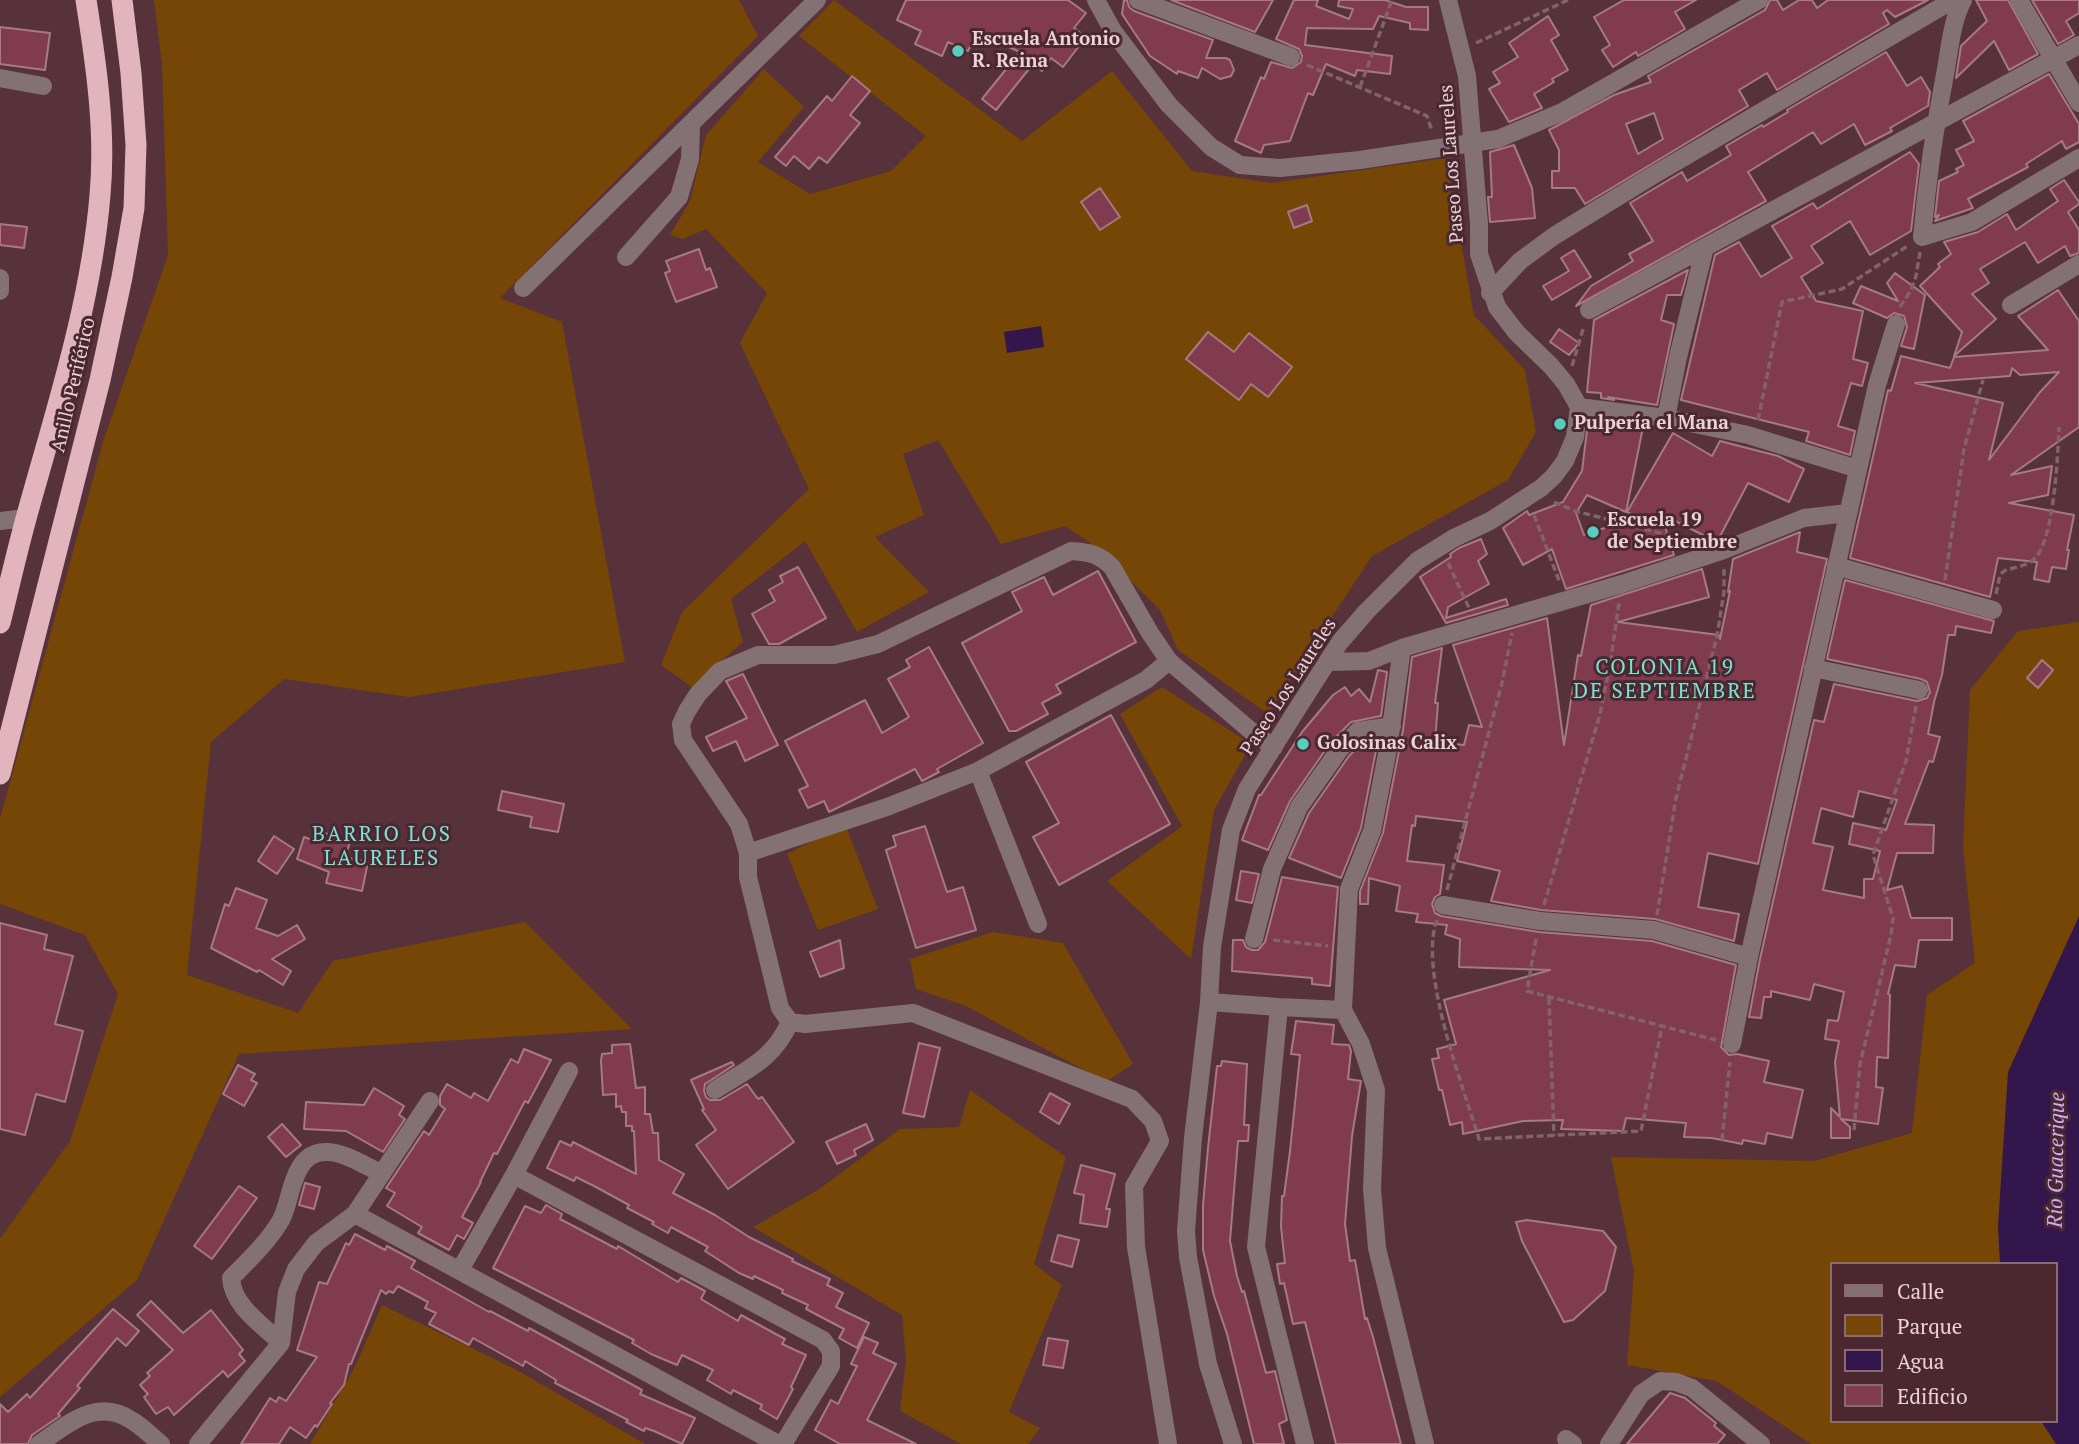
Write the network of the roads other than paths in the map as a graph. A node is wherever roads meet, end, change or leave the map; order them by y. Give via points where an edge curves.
1 (86, 0) edge
2 (122, 0) edge
3 (817, 0) edge
4 (1097, 0) edge
5 (1138, 0) edge
6 (1448, 0) edge
7 (1759, 0) edge
8 (1953, 0) edge
9 (1963, 0) edge
10 (2019, 0) edge
11 (2079, 45) edge
12 (1291, 57) road end
13 (2053, 59) junction
14 (0, 78) edge
15 (43, 86) dead end
16 (2079, 103) edge
17 (1935, 123) junction
18 (691, 125) junction
19 (1472, 142) junction
20 (2079, 158) edge
21 (1705, 247) junction
22 (626, 257) dead end
23 (2079, 264) edge
24 (0, 278) edge
25 (523, 288) dead end
26 (0, 291) edge
27 (1490, 293) junction
28 (2011, 305) dead end
29 (1589, 310) road end
30 (1896, 324) road end
31 (1579, 407) junction
32 (1666, 418) junction
33 (1858, 469) junction
34 (1848, 513) junction
35 (26, 518) junction
36 (0, 521) edge
37 (1836, 566) junction
38 (1993, 610) road end
39 (0, 623) edge
40 (1402, 648) junction
41 (1169, 661) junction
42 (1328, 662) junction
43 (1813, 668) junction
44 (1919, 690) road end
45 (1392, 726) junction
46 (1274, 747) junction
47 (978, 771) junction
48 (0, 774) edge
49 (748, 853) junction
50 (1443, 905) road end
51 (1038, 924) dead end
52 (1254, 939) road end
53 (1749, 957) junction
54 (1209, 1002) junction
55 (1279, 1006) junction
56 (1343, 1010) junction
57 (790, 1022) junction
58 (1732, 1044) road end
59 (569, 1071) dead end
60 (715, 1090) dead end
61 (430, 1101) dead end
62 (382, 1174) junction
63 (514, 1175) junction
64 (355, 1214) junction
65 (460, 1270) junction
66 (281, 1343) junction
67 (39, 1444) edge
68 (161, 1444) edge
69 (198, 1444) edge
70 (781, 1444) edge
71 (1168, 1444) edge
72 (1233, 1444) edge
73 (1305, 1444) edge
74 (1425, 1444) edge
75 (1609, 1444) edge
76 (1760, 1444) edge

1 - 35 highway, Anillo Periférico via 100,138 100,193 91,272
2 - 48 highway, Anillo Periférico via 136,145 134,208 100,380
3 - 18 street
4 - 19 street via 1113,31 1170,105 1211,147 1240,165 1280,168
5 - 12 street
6 - 19 street, Paseo Los Laureles via 1468,76
7 - 19 street via 1562,112 1498,139
8 - 27 street via 1554,236 1520,261
9 - 17 street
10 - 13 street
11 - 13 street
13 - 16 street
13 - 17 street
14 - 15 street
17 - 20 street via 1922,237 1972,222
17 - 21 street
18 - 22 street via 690,159 679,197
18 - 25 street
19 - 27 street, Paseo Los Laureles via 1479,254
21 - 29 street
21 - 32 street
23 - 28 street
24 - 26 street
27 - 31 street, Paseo Los Laureles via 1516,332 1566,384
30 - 33 street
31 - 32 street
31 - 42 street, Paseo Los Laureles via 1575,437 1554,476 1490,521 1417,561 1349,632
32 - 33 street via 1754,437
33 - 34 street
34 - 37 street
34 - 40 street via 1804,518 1622,584
35 - 36 street
35 - 39 highway, Anillo Periférico
37 - 38 street
37 - 43 street
40 - 42 street via 1369,660
40 - 45 street
41 - 46 street
41 - 47 street via 1146,680
41 - 49 street via 1103,558 1092,552 1071,551 878,644 834,655 758,655 720,671 687,711 681,724 683,740 738,824
42 - 46 street, Paseo Los Laureles
43 - 44 street
43 - 53 street
45 - 52 street via 1358,731 1299,807 1272,869
45 - 56 street via 1372,831 1349,889
46 - 54 street, Paseo Los Laureles via 1247,789 1231,830 1212,947
47 - 49 street
47 - 51 street
49 - 57 street via 748,877 779,1008
50 - 53 street via 1540,921 1654,930
53 - 58 street
54 - 55 street
54 - 72 street, Paseo Los Laureles via 1193,1138 1187,1244 1208,1364
55 - 56 street
55 - 73 street via 1256,1247
56 - 74 street via 1361,1044 1376,1090 1372,1189 1377,1248
57 - 60 street via 769,1055
57 - 71 street via 913,1013 1132,1099 1153,1121 1160,1141 1134,1186 1136,1247
59 - 63 street
61 - 62 street
62 - 64 street
62 - 66 street via 335,1150 310,1158 294,1179 281,1220 231,1278 237,1302
63 - 65 street
63 - 70 street via 823,1340 831,1351 831,1366
64 - 65 street
64 - 66 street via 316,1243 296,1269 287,1292
65 - 70 street
66 - 69 street
67 - 68 street via 84,1414 106,1410 130,1418
75 - 76 street via 1641,1394 1660,1381 1692,1388

